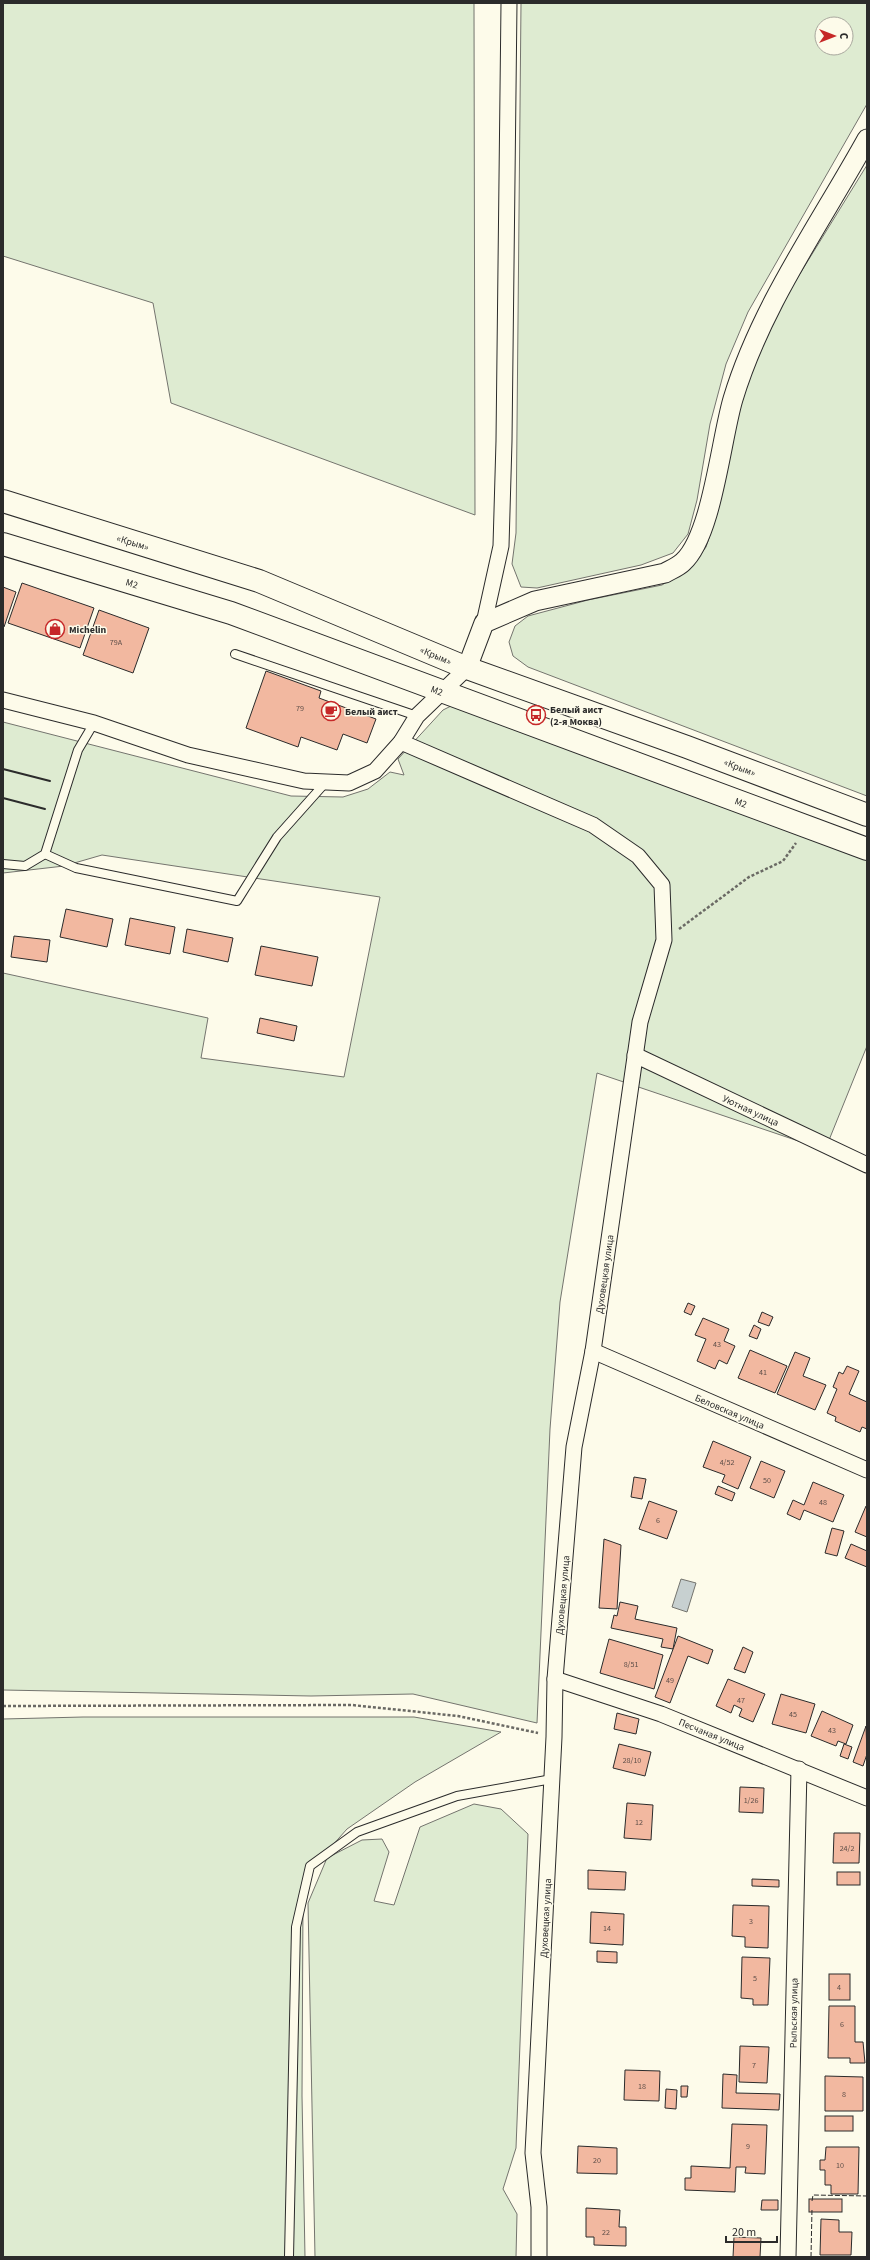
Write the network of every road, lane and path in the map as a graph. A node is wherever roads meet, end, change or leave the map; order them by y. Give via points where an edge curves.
1 (509, 3) edge
2 (867, 139) edge
3 (3, 501) edge
4 (3, 544) edge
5 (484, 623) junction
6 (235, 654) dead end
7 (467, 668) junction
8 (443, 692) junction
9 (3, 700) edge
10 (417, 716) junction
11 (94, 723) junction
12 (401, 742) junction
13 (326, 782) junction
14 (867, 815) edge
15 (808, 827) junction
16 (867, 849) edge
17 (45, 854) junction
18 (3, 864) edge
19 (664, 940) junction
20 (636, 1055) junction
21 (867, 1165) edge
22 (593, 1351) junction
23 (867, 1470) edge
24 (555, 1679) junction
25 (3, 1706) edge
26 (554, 1737) junction
27 (799, 1769) junction
28 (552, 1780) junction
29 (867, 1798) edge
30 (289, 2257) edge
31 (539, 2257) edge
32 (788, 2257) edge

1 - 5 street via 501,538
2 - 5 street via 780,290 744,365 732,401 709,507 696,544 683,562 665,573 535,601
3 - 7 highway, «Крым» via 259,581
4 - 8 highway, М2 via 231,613
5 - 7 street
6 - 10 lane
7 - 8 street
7 - 14 highway, «Крым»
8 - 10 street
8 - 15 highway, М2
9 - 11 street
10 - 12 street
11 - 13 street via 188,755 304,781
11 - 17 lane via 78,750
12 - 13 street via 375,771 349,783
12 - 19 street, Духовецкая улица via 593,825 638,856 662,885
13 - 17 lane via 277,837 237,901 76,868
15 - 16 highway, М2
15 - 19 path via 782,861 749,878
17 - 18 lane via 25,866
19 - 20 street, Духовецкая улица via 640,1022
20 - 21 street, Уютная улица
20 - 22 street, Духовецкая улица
22 - 23 street, Беловская улица
22 - 24 street, Духовецкая улица via 574,1447
24 - 26 street, Духовецкая улица
24 - 27 street, Песчаная улица via 661,1714
25 - 26 path via 352,1705 458,1716
26 - 28 street, Духовецкая улица
27 - 29 street, Песчаная улица
27 - 32 street, Рыльская улица
28 - 30 lane via 457,1796 357,1832 310,1866 296,1927
28 - 31 street, Духовецкая улица via 533,2153 539,2207

